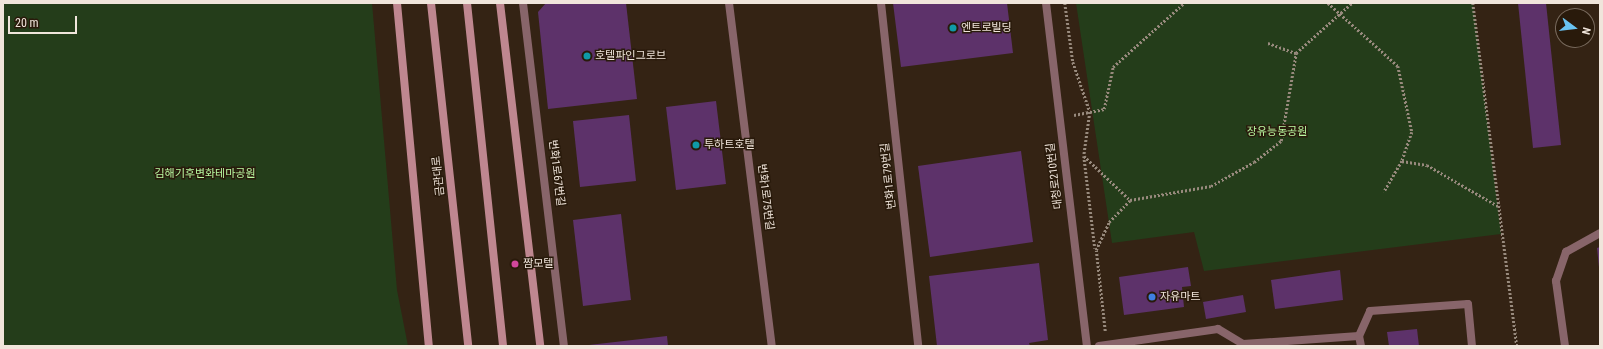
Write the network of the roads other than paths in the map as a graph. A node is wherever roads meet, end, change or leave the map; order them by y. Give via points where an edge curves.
1 (397, 3) edge
2 (431, 3) edge
3 (467, 3) edge
4 (500, 3) edge
5 (523, 3) edge
6 (729, 3) edge
7 (881, 3) edge
8 (1046, 3) edge
9 (1600, 233) edge
10 (1359, 336) junction
11 (1243, 345) edge
12 (429, 346) edge
13 (468, 346) edge
14 (503, 346) edge
15 (540, 346) edge
16 (564, 346) edge
17 (772, 346) edge
18 (918, 346) edge
19 (1087, 346) edge
20 (1103, 346) edge
21 (1361, 346) edge
22 (1472, 346) edge
23 (1565, 346) edge

1 - 12 main road
2 - 13 main road, 금관대로
3 - 14 main road
4 - 15 main road
5 - 16 street, 번화1로67번길
6 - 17 street, 번화1로75번길
7 - 18 street, 번화1로79번길
8 - 19 street, 대청로210번길
9 - 23 street via 1566,252 1556,281
10 - 11 street
10 - 21 street
10 - 22 street via 1370,311 1468,304
11 - 20 street via 1218,329

